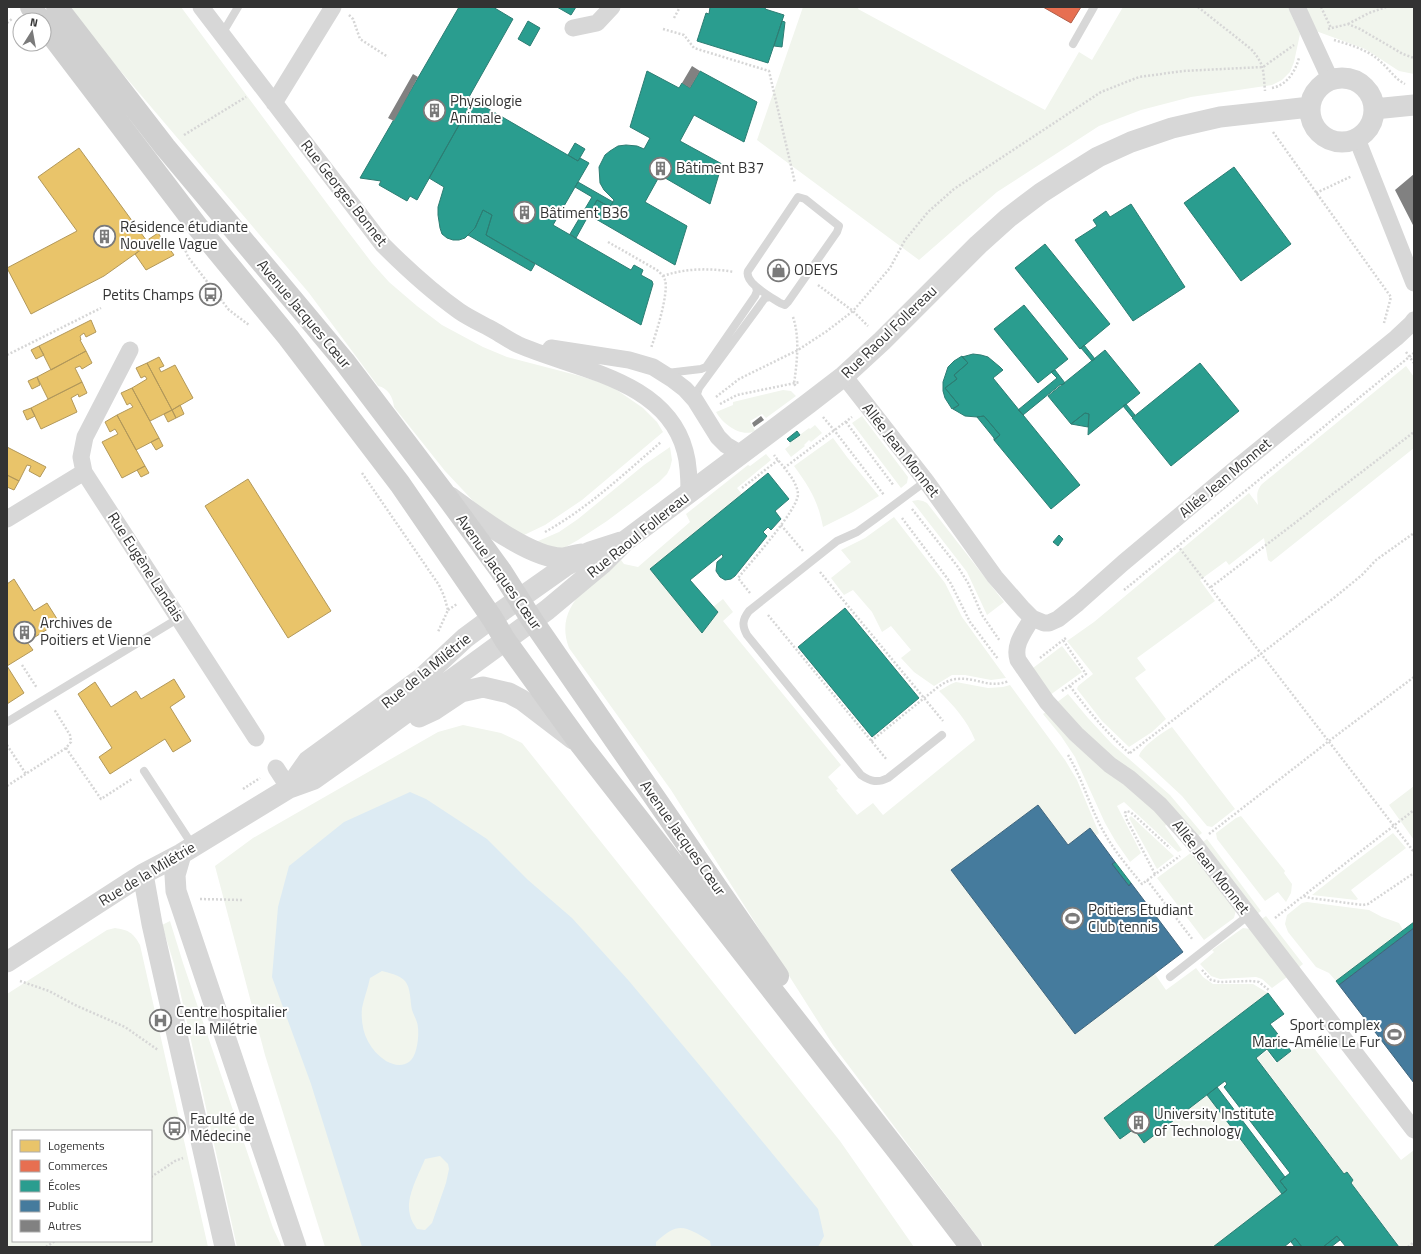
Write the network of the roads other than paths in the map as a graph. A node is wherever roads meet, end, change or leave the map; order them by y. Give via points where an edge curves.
1 (57, 7) edge
2 (201, 7) edge
3 (238, 7) edge
4 (612, 7) edge
5 (1094, 7) edge
6 (1297, 7) edge
7 (339, 10) edge
8 (573, 28) dead end
9 (222, 34) junction
10 (52, 36) edge
11 (1073, 44) dead end
12 (1331, 81) junction
13 (274, 103) junction
14 (1414, 105) edge
15 (1310, 107) junction
16 (1374, 110) junction
17 (1356, 139) junction
18 (1414, 284) edge
19 (756, 287) junction
20 (770, 297) junction
21 (1414, 320) edge
22 (519, 344) junction
23 (130, 350) dead end
24 (663, 374) junction
25 (844, 376) junction
26 (700, 407) junction
27 (741, 454) junction
28 (84, 472) junction
29 (926, 481) junction
30 (444, 493) junction
31 (689, 493) junction
32 (7, 519) edge
33 (625, 541) junction
34 (590, 552) junction
35 (518, 599) junction
36 (179, 618) junction
37 (492, 618) junction
38 (1032, 618) junction
39 (532, 620) junction
40 (505, 640) junction
41 (7, 722) edge
42 (942, 735) dead end
43 (256, 738) dead end
44 (366, 742) junction
45 (581, 745) junction
46 (276, 768) dead end
47 (144, 771) road end
48 (289, 788) junction
49 (187, 850) junction
50 (143, 874) junction
51 (1249, 915) junction
52 (7, 962) edge
53 (1170, 977) dead end
54 (223, 1032) junction
55 (1414, 1130) edge
56 (907, 1163) junction
57 (225, 1247) edge
58 (296, 1247) edge
59 (971, 1247) edge

1 - 30 main road, Avenue Jacques Cœur via 165,148 344,361
2 - 9 street, Rue Georges Bonnet
3 - 9 lane
4 - 8 street via 597,23
5 - 11 lane
6 - 12 street
7 - 13 street
9 - 13 street, Rue Georges Bonnet
10 - 37 main road, Avenue Jacques Cœur via 200,230 288,337 395,478
12 - 15 street via 1318,90
12 - 16 street via 1347,79 1358,83 1372,99
13 - 22 street, Rue Georges Bonnet via 383,246 418,279 460,312
14 - 16 street
15 - 17 street via 1313,124 1322,135 1335,141
15 - 25 street, Rue Raoul Follereau via 1220,117 1172,128 1131,142 1087,164 1041,193 1008,218
16 - 17 street via 1370,126
17 - 18 street
19 - 20 lane
19 - 20 lane via 748,278 748,270 798,198 805,199 839,226 838,232 788,302 780,303
19 - 24 lane via 755,296 706,367
20 - 26 lane via 765,298 699,388
21 - 38 street, Allée Jean Monnet via 1396,338 1240,465 1058,619 1049,624
22 - 24 street, Rue Georges Bonnet via 629,360 653,367
22 - 31 street, Rue Georges Bonnet via 629,386 661,409 676,430 685,450
23 - 28 street via 85,436 81,457
24 - 26 street, Rue Georges Bonnet via 685,389
25 - 27 street, Rue Raoul Follereau
25 - 29 street, Allée Jean Monnet
26 - 27 street, Rue Georges Bonnet via 718,437
27 - 31 street, Rue Raoul Follereau
28 - 32 street
28 - 36 street, Rue Eugène Landais
29 - 38 street, Allée Jean Monnet via 996,577
29 - 42 lane via 857,532 837,541 758,603 744,616 743,628 867,779 881,782 888,778
30 - 34 street via 498,531 540,554 563,558
30 - 35 main road, Avenue Jacques Cœur via 501,571
31 - 33 street, Rue Raoul Follereau
33 - 34 street
33 - 39 street, Rue Raoul Follereau via 602,564
34 - 35 street, Rue de la Milétrie
35 - 37 street, Rue de la Milétrie
35 - 39 main road, Avenue Jacques Cœur
36 - 41 lane
36 - 43 street, Rue Eugène Landais
37 - 40 main road, Avenue Jacques Cœur
37 - 48 street, Rue de la Milétrie via 465,638 422,678 308,761
38 - 51 street, Allée Jean Monnet via 1016,647 1020,662 1047,702 1076,734 1110,765 1160,805 1195,845
39 - 40 street, Rue Raoul Follereau
39 - 56 main road, Avenue Jacques Cœur
40 - 44 street, Rue de la Milétrie
40 - 45 main road, Avenue Jacques Cœur
44 - 45 street via 434,710 461,692 483,687 509,693 522,700
44 - 48 street, Rue de la Milétrie via 314,779
45 - 56 main road, Avenue Jacques Cœur
46 - 48 street
47 - 49 lane
48 - 49 street, Rue de la Milétrie
49 - 50 street, Rue de la Milétrie
49 - 54 street via 175,875 176,892
50 - 52 street, Rue de la Milétrie
50 - 54 street via 159,882 169,896 207,1013
50 - 57 street
51 - 53 lane
51 - 55 street, Allée Jean Monnet
54 - 58 street
56 - 59 main road, Avenue Jacques Cœur

